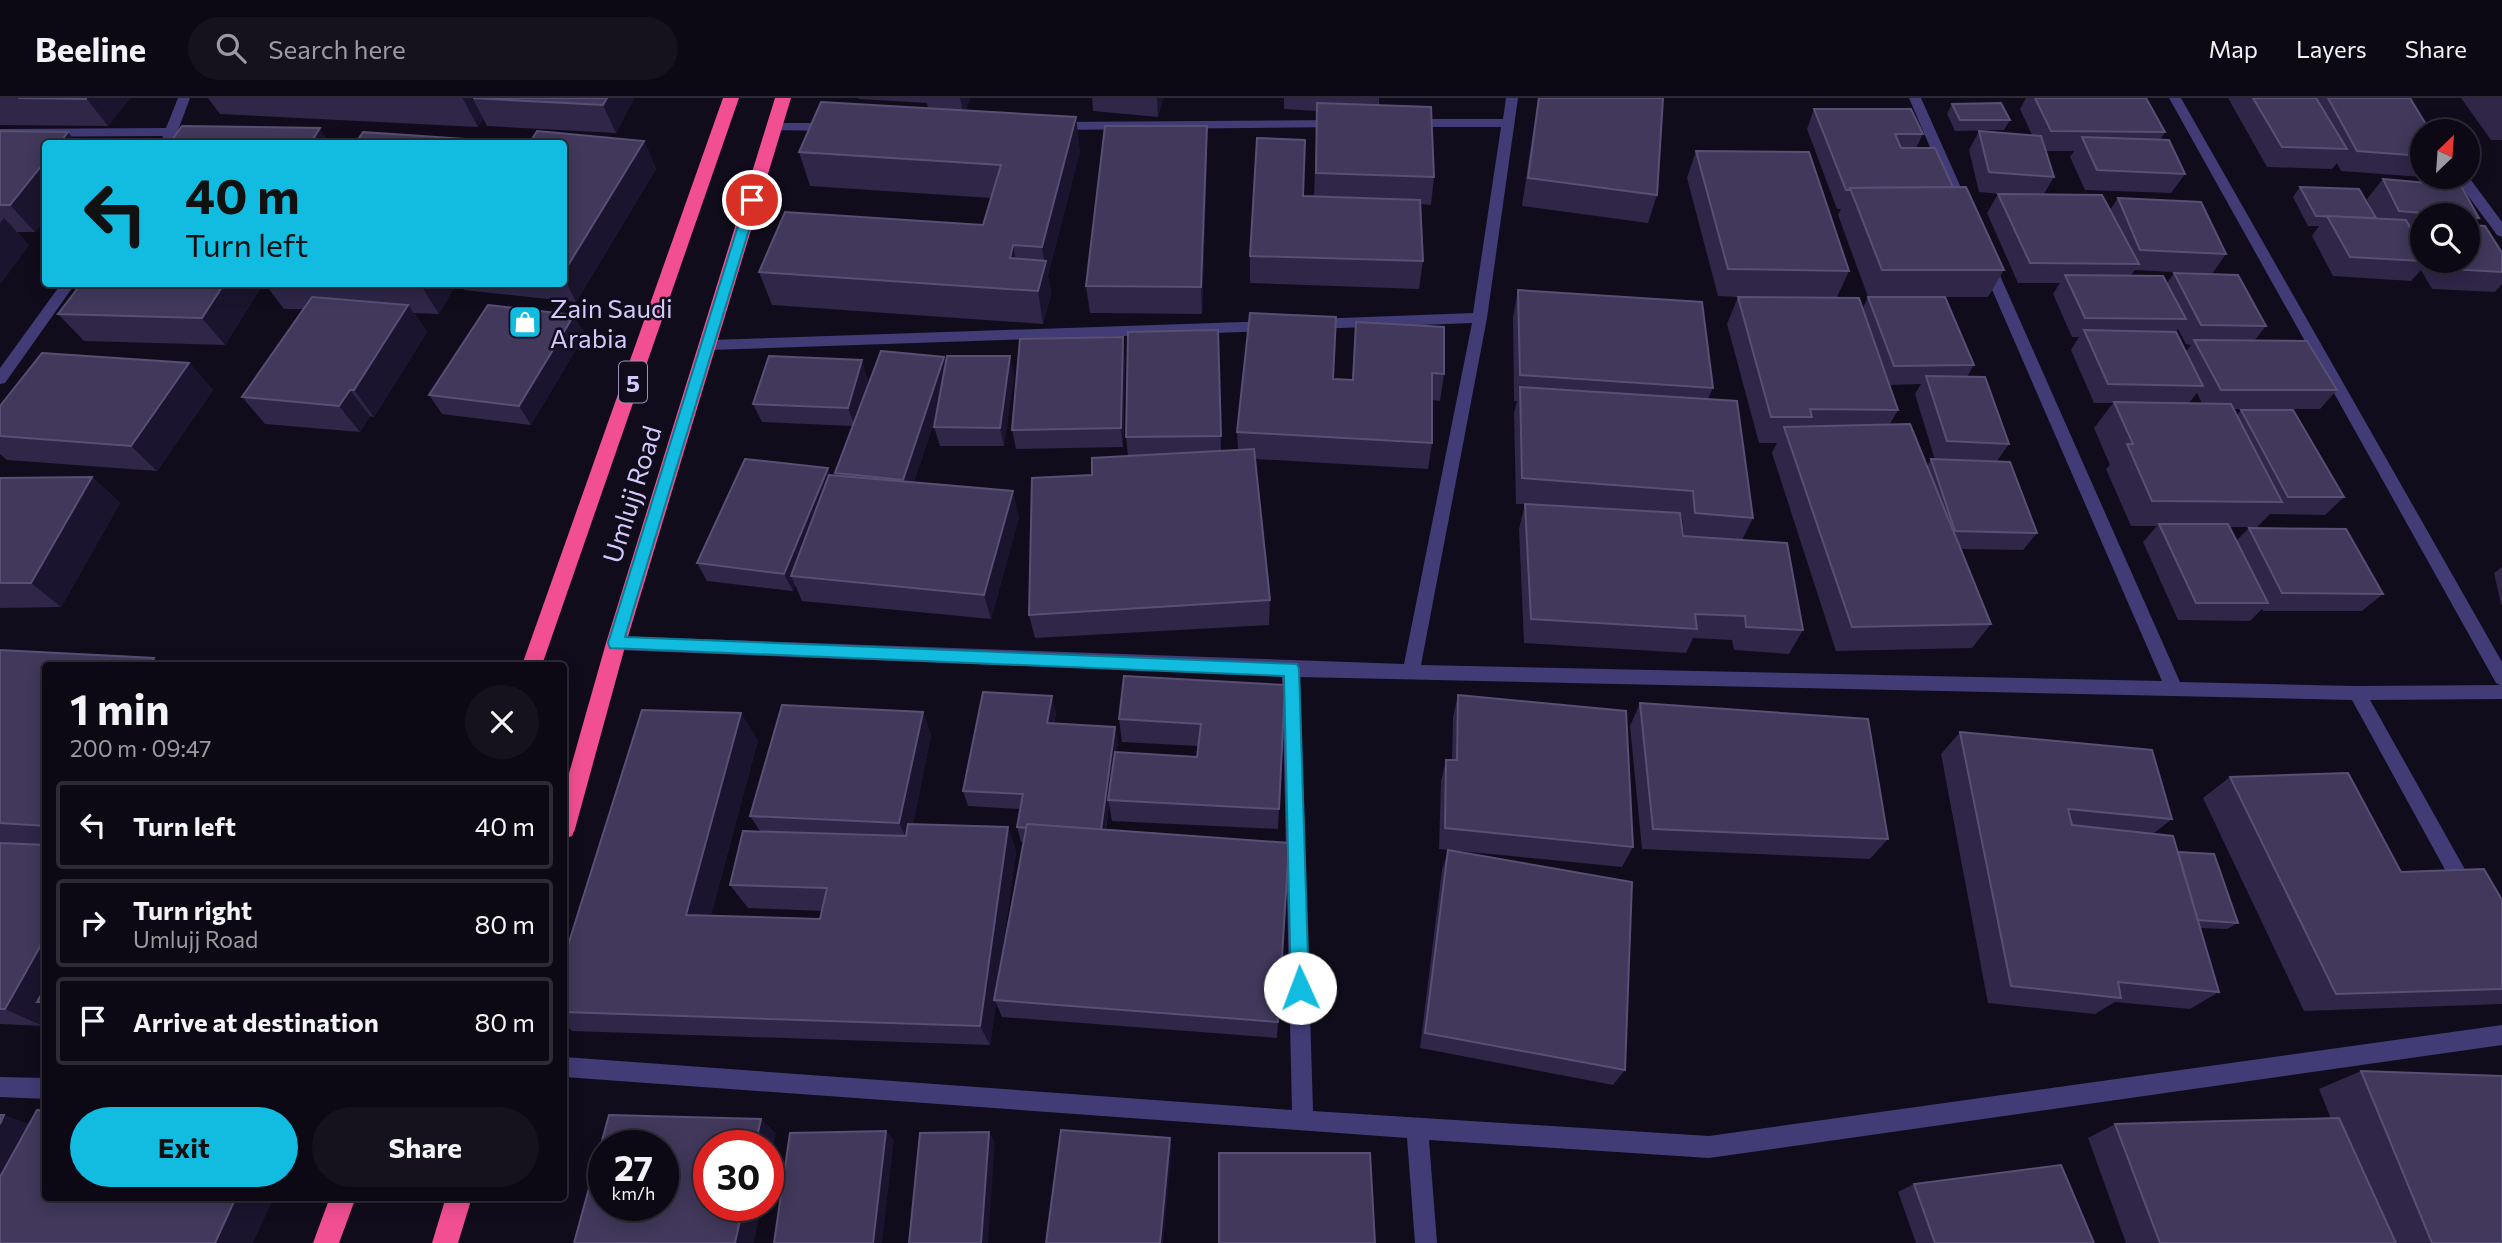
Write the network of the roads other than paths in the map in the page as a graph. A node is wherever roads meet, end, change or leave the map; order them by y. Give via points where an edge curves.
1 (184, 98) edge
2 (731, 98) edge
3 (783, 98) edge
4 (1512, 98) edge
5 (1914, 98) edge
6 (2175, 98) edge
7 (1398, 123) edge
8 (1509, 123) junction
9 (1356, 124) edge
10 (1037, 126) edge
11 (774, 127) junction
12 (843, 127) edge
13 (0, 133) edge
14 (168, 138) edge
15 (2470, 189) edge
16 (1970, 224) edge
17 (2502, 232) edge
18 (1981, 249) edge
19 (66, 287) edge
20 (1480, 318) junction
21 (709, 345) junction
22 (0, 379) edge
23 (616, 643) junction
24 (533, 662) edge
25 (1291, 669) junction
26 (1411, 672) junction
27 (2502, 678) edge
28 (2174, 688) junction
29 (2357, 692) junction
30 (2502, 692) edge
31 (567, 818) edge
32 (2476, 908) edge
33 (2502, 1035) edge
34 (567, 1067) edge
35 (0, 1087) edge
36 (42, 1088) edge
37 (1303, 1121) junction
38 (1417, 1129) junction
39 (342, 1201) edge
40 (458, 1201) edge
41 (327, 1243) edge
42 (445, 1243) edge
43 (1426, 1243) edge

1 - 14 street
2 - 24 highway, Umlujj Road / 5
3 - 11 highway, Umlujj Road
4 - 8 street
5 - 16 street
6 - 27 street
7 - 8 street
8 - 20 street
9 - 10 street
11 - 12 street
11 - 21 highway, Umlujj Road
13 - 14 street
15 - 17 street
18 - 28 street
19 - 22 street
20 - 21 street
20 - 26 street
21 - 23 highway, Umlujj Road
23 - 25 street
23 - 31 highway, Umlujj Road
25 - 26 street
25 - 37 street
26 - 28 street
28 - 29 street
29 - 30 street
29 - 32 street
33 - 38 street via 1709,1147
34 - 37 street
35 - 36 street
37 - 38 street
38 - 43 street
39 - 41 highway
40 - 42 highway

